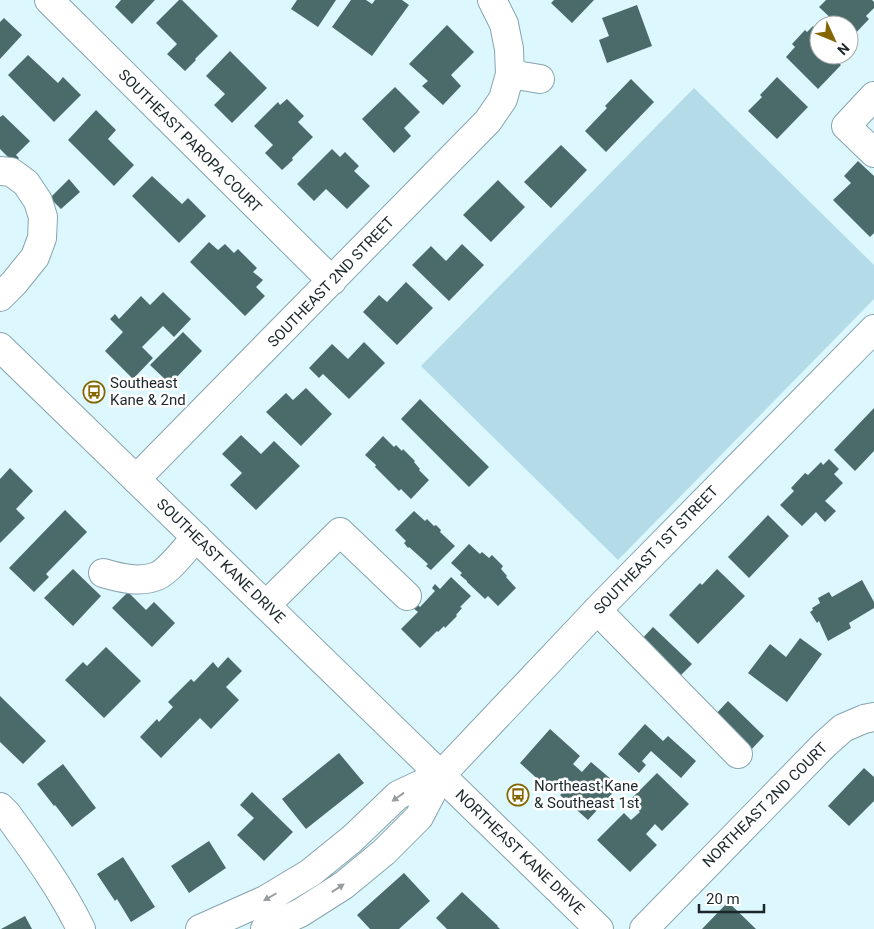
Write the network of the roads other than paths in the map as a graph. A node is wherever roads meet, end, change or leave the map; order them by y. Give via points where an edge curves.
1 (49, 0) edge
2 (492, 0) edge
3 (510, 74) junction
4 (540, 79) dead end
5 (874, 96) edge
6 (874, 153) edge
7 (0, 171) edge
8 (332, 281) junction
9 (0, 297) edge
10 (873, 331) edge
11 (0, 348) edge
12 (136, 479) junction
13 (196, 537) junction
14 (103, 573) dead end
15 (407, 596) dead end
16 (266, 605) junction
17 (597, 610) junction
18 (874, 718) edge
19 (738, 754) dead end
20 (441, 775) junction
21 (0, 807) edge
22 (81, 929) edge
23 (200, 929) edge
24 (265, 929) edge
25 (599, 929) edge
26 (644, 929) edge

1 - 8 street, SOUTHEAST PAROPA COURT
2 - 3 street, SOUTHEAST 2ND STREET via 504,24
3 - 4 street
3 - 8 street, SOUTHEAST 2ND STREET via 503,99 488,121
5 - 6 street via 846,126
7 - 9 street via 11,172 26,183 38,201 43,217 42,238 35,257
8 - 12 street, SOUTHEAST 2ND STREET
10 - 17 street, SOUTHEAST 1ST STREET
11 - 12 street, SOUTHEAST KANE DRIVE
12 - 13 street, SOUTHEAST KANE DRIVE
13 - 14 street via 158,576 128,579
13 - 16 street, SOUTHEAST KANE DRIVE
15 - 16 street via 340,532
16 - 20 street, SOUTHEAST KANE DRIVE
17 - 19 street
17 - 20 street, SOUTHEAST 1ST STREET
18 - 26 street, NORTHEAST 2ND COURT via 843,728 824,745
20 -> 23 street, SOUTHEAST 1ST STREET via 398,795 352,840 310,873 265,900
24 -> 20 street, SOUTHEAST 1ST STREET via 300,913 344,885 384,852 420,817
20 - 25 street, NORTHEAST KANE DRIVE
21 - 22 street via 43,863

